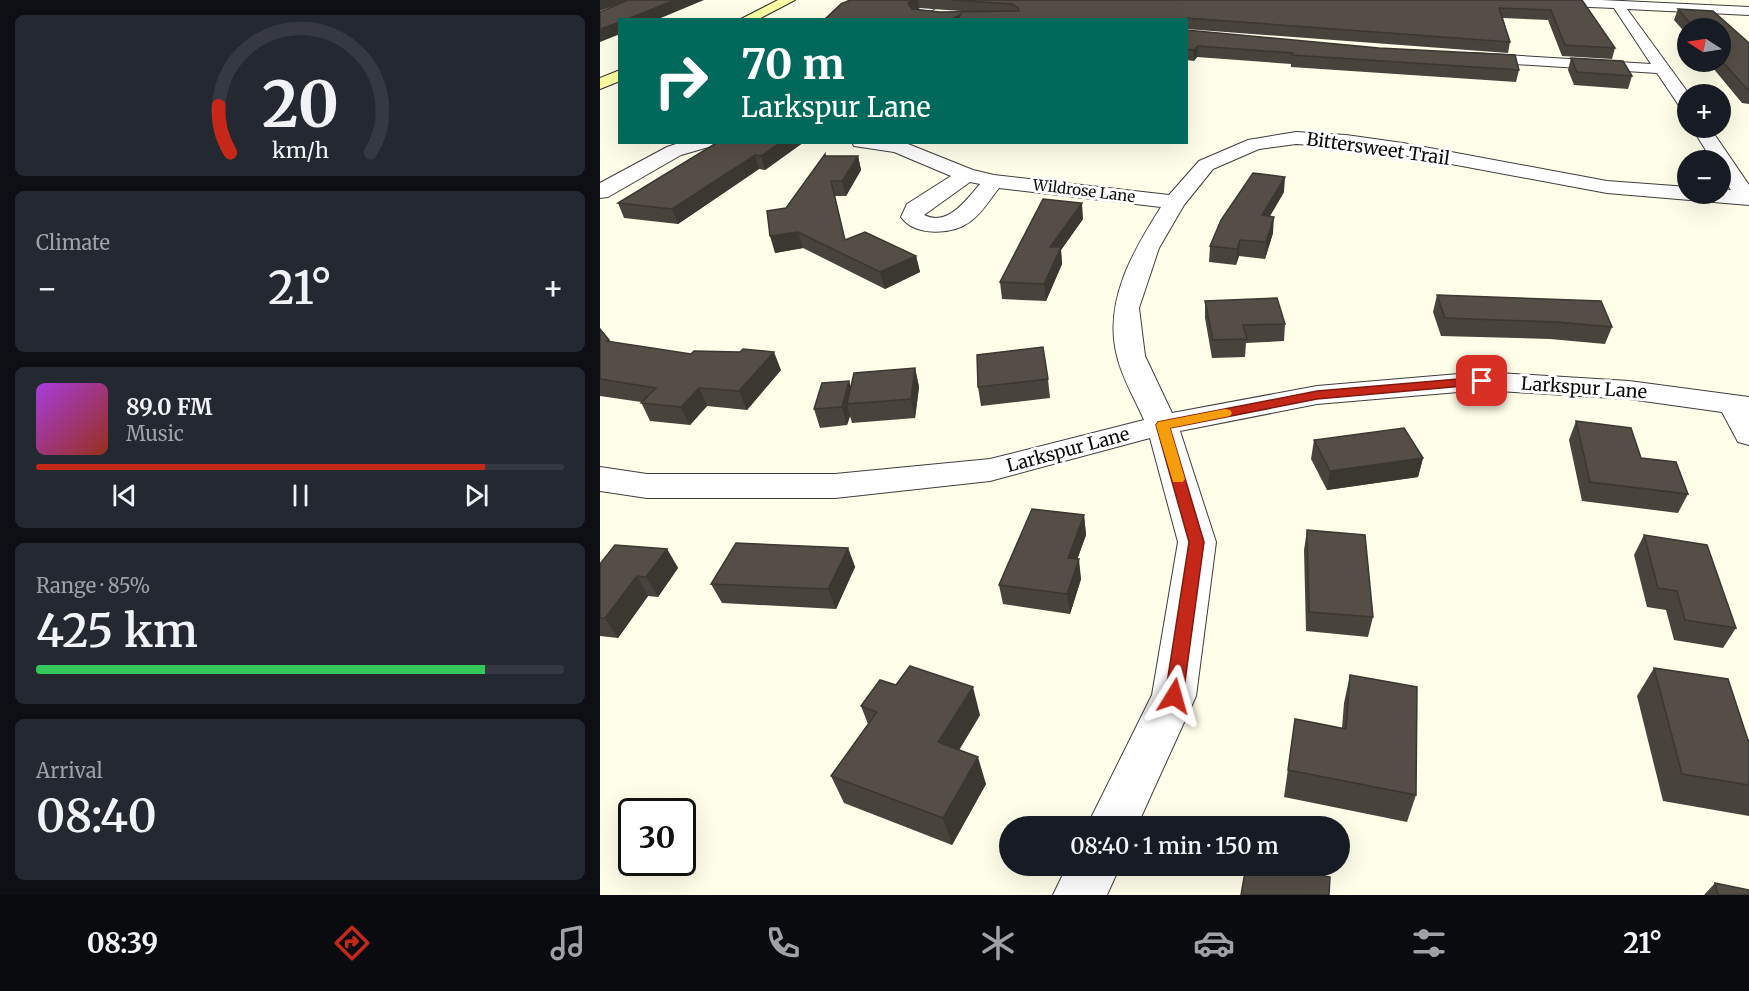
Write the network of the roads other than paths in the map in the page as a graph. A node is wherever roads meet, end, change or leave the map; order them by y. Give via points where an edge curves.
1 (789, 0) edge
2 (941, 0) edge
3 (1520, 0) edge
4 (1618, 5) junction
5 (1749, 11) edge
6 (942, 15) edge
7 (914, 17) edge
8 (749, 18) edge
9 (1461, 57) edge
10 (1663, 69) junction
11 (618, 76) edge
12 (600, 84) edge
13 (1677, 90) edge
14 (1708, 138) edge
15 (698, 144) edge
16 (876, 144) edge
17 (967, 176) junction
18 (994, 181) junction
19 (600, 192) edge
20 (1677, 192) edge
21 (1731, 197) edge
22 (1748, 198) edge
23 (1175, 202) junction
24 (1742, 405) edge
25 (1162, 425) junction
26 (1749, 435) edge
27 (600, 478) edge
28 (1117, 816) edge
29 (1089, 876) edge
30 (1080, 895) edge

1 - 8 street
2 - 7 street
3 - 4 street
4 - 5 street
4 - 10 street
6 - 7 street
9 - 10 street
10 - 13 street
11 - 12 street
14 - 22 street
15 - 19 street via 675,151
16 - 17 street, Wildrose Lane via 898,147
17 - 18 street, Wildrose Lane
17 - 18 street via 915,209 912,217 930,224 957,220
18 - 23 street, Wildrose Lane
20 - 23 street, Bittersweet Trail via 1597,186 1403,149 1296,138 1255,144 1206,165
21 - 22 street
23 - 25 street, Bittersweet Trail via 1148,248 1126,308 1131,356
24 - 25 street, Larkspur Lane via 1629,390 1482,381 1317,395
24 - 26 street
25 - 27 street, Larkspur Lane via 990,470 835,486 647,486
25 - 28 street, Bittersweet Trail via 1197,542 1174,696
29 - 30 street

